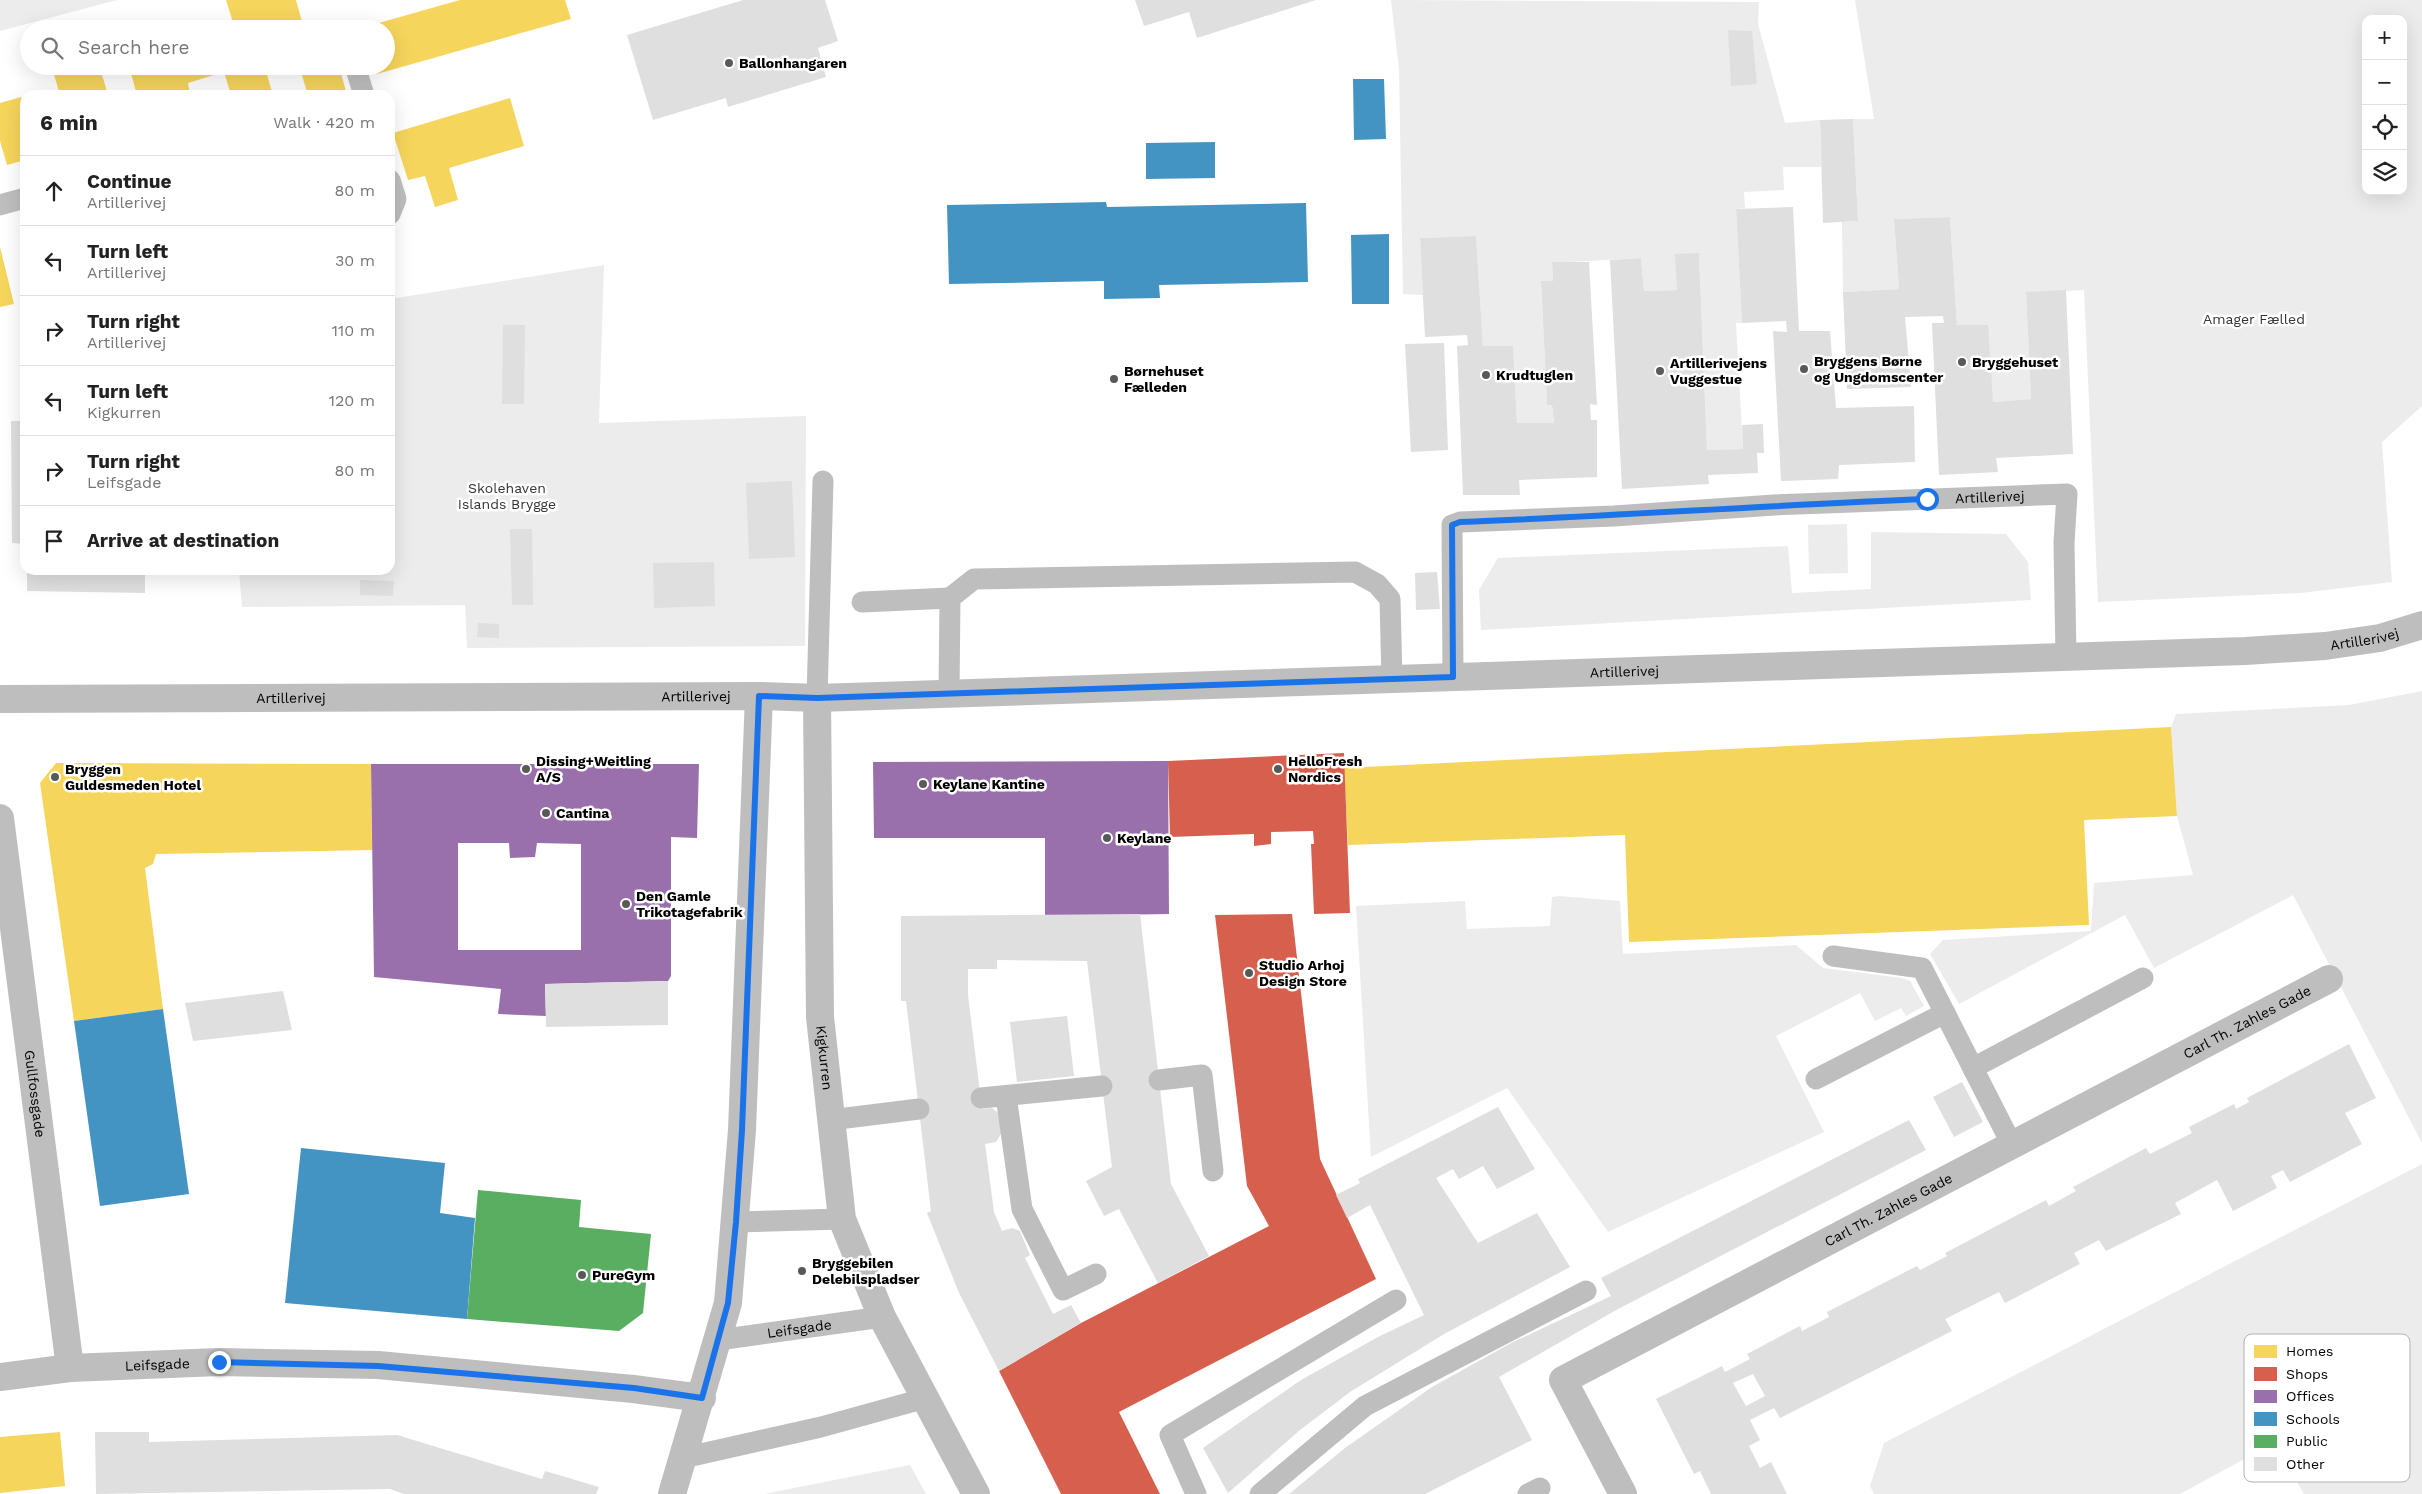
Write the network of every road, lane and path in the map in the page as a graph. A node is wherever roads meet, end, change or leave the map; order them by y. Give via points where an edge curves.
1 (358, 75) edge
2 (362, 90) edge
3 (20, 199) edge
4 (0, 205) edge
5 (823, 480) dead end
6 (950, 598) junction
7 (862, 602) dead end
8 (2422, 625) edge
9 (2066, 658) junction
10 (1453, 677) junction
11 (1392, 681) junction
12 (949, 693) junction
13 (759, 696) junction
14 (817, 698) junction
15 (0, 699) edge
16 (0, 818) edge
17 (1833, 956) dead end
18 (2143, 978) dead end
19 (2329, 979) dead end
20 (1945, 1013) junction
21 (1973, 1068) junction
22 (1816, 1079) dead end
23 (1159, 1080) dead end
24 (1102, 1086) dead end
25 (1006, 1096) junction
26 (981, 1098) dead end
27 (919, 1108) dead end
28 (830, 1120) junction
29 (2012, 1145) junction
30 (1213, 1171) dead end
31 (842, 1219) junction
32 (736, 1222) junction
33 (1096, 1274) dead end
34 (1586, 1291) dead end
35 (1396, 1300) dead end
36 (882, 1317) junction
37 (718, 1340) junction
38 (70, 1368) junction
39 (0, 1377) edge
40 (702, 1398) junction
41 (926, 1398) junction
42 (683, 1458) junction
43 (672, 1494) edge
44 (976, 1494) edge
45 (1196, 1494) edge
46 (1260, 1494) edge
47 (1623, 1494) edge

1 - 2 lane
3 - 4 lane
5 - 14 lane
6 - 7 lane
6 - 11 lane via 974,579 1356,572 1377,584 1390,599
6 - 12 lane
8 - 9 street, Artillerivej via 2380,638 2325,646
9 - 10 street, Artillerivej
9 - 10 lane, Artillerivej via 2064,543 2067,494 1774,505 1460,522 1452,525
10 - 11 street, Artillerivej
11 - 12 street, Artillerivej
12 - 14 street, Artillerivej
13 - 14 street, Artillerivej
13 - 15 street, Artillerivej
13 - 32 street
14 - 28 street, Kigkurren via 820,1017
16 - 38 street, Gullfossgade
17 - 20 lane via 1922,968
18 - 21 lane
19 - 29 street, Carl Th. Zahles Gade
20 - 21 lane
20 - 22 lane
21 - 29 lane
23 - 30 lane via 1202,1075
24 - 25 lane
25 - 26 lane
25 - 33 lane via 1022,1209 1064,1290
27 - 28 lane
28 - 31 street, Kigkurren
29 - 47 street, Carl Th. Zahles Gade via 1562,1380
31 - 32 lane
31 - 36 street, Kigkurren
32 - 37 street via 728,1303
34 - 46 lane via 1365,1406
35 - 45 lane via 1170,1435
36 - 37 lane, Leifsgade
36 - 41 street, Kigkurren
37 - 40 street
38 - 39 street, Leifsgade
38 - 40 street, Leifsgade via 219,1362 378,1366 634,1388
40 - 42 street
41 - 42 lane via 821,1427
41 - 44 street, Kigkurren
42 - 43 street

